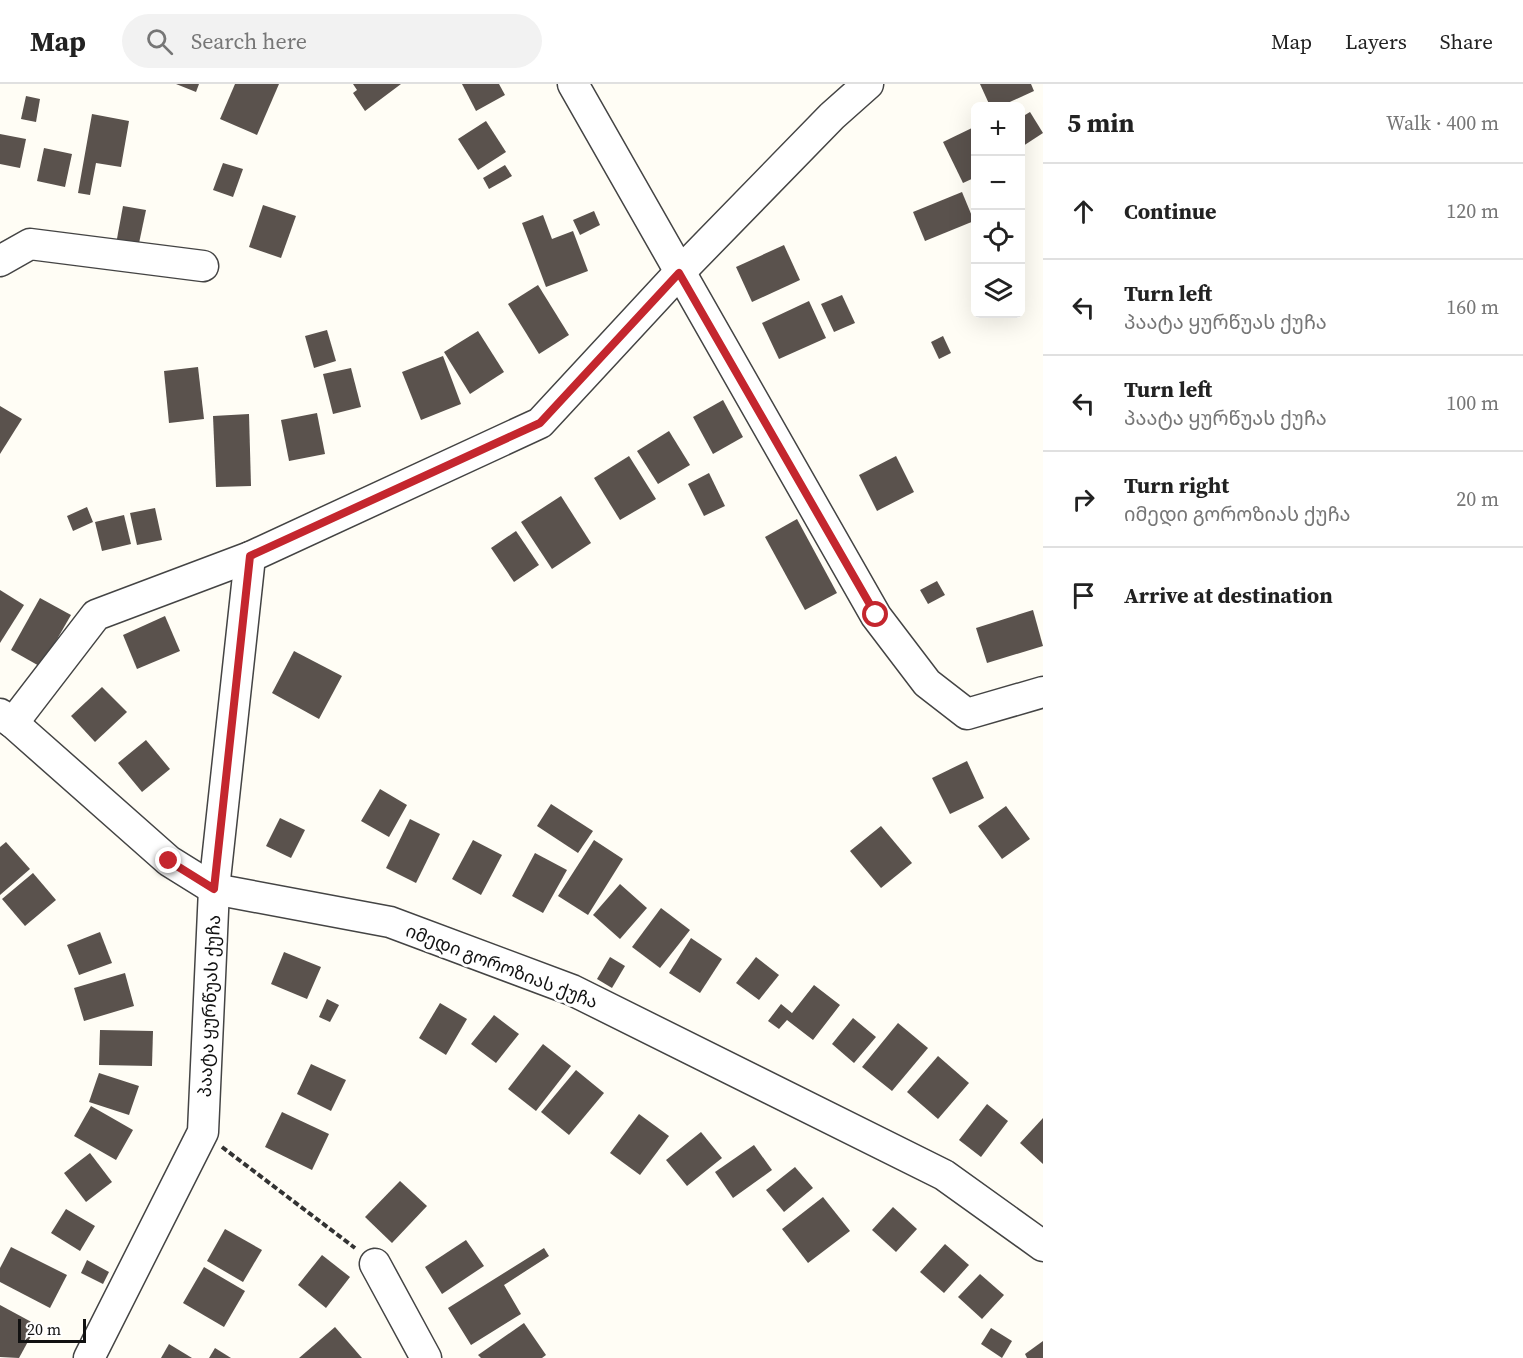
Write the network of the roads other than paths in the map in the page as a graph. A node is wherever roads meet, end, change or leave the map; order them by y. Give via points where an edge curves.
1 (573, 84) edge
2 (868, 84) edge
3 (0, 261) edge
4 (203, 266) dead end
5 (679, 273) junction
6 (250, 556) junction
7 (1043, 692) edge
8 (6, 719) edge
9 (214, 889) junction
10 (1043, 1246) edge
11 (375, 1264) road end
12 (89, 1358) edge
13 (426, 1358) edge

1 - 5 street
2 - 5 street
3 - 4 street via 30,244
5 - 6 street via 540,423
5 - 7 street via 876,615 927,684 966,714
6 - 8 street via 96,615
6 - 9 street, პაატა ყურწუას ქუჩა
8 - 9 street, იმედი გოროზიას ქუჩა via 169,861
9 - 10 street, იმედი გოროზიას ქუჩა via 390,922 572,990 944,1175
9 - 12 street, პაატა ყურწუას ქუჩა via 202,1132
11 - 13 street

